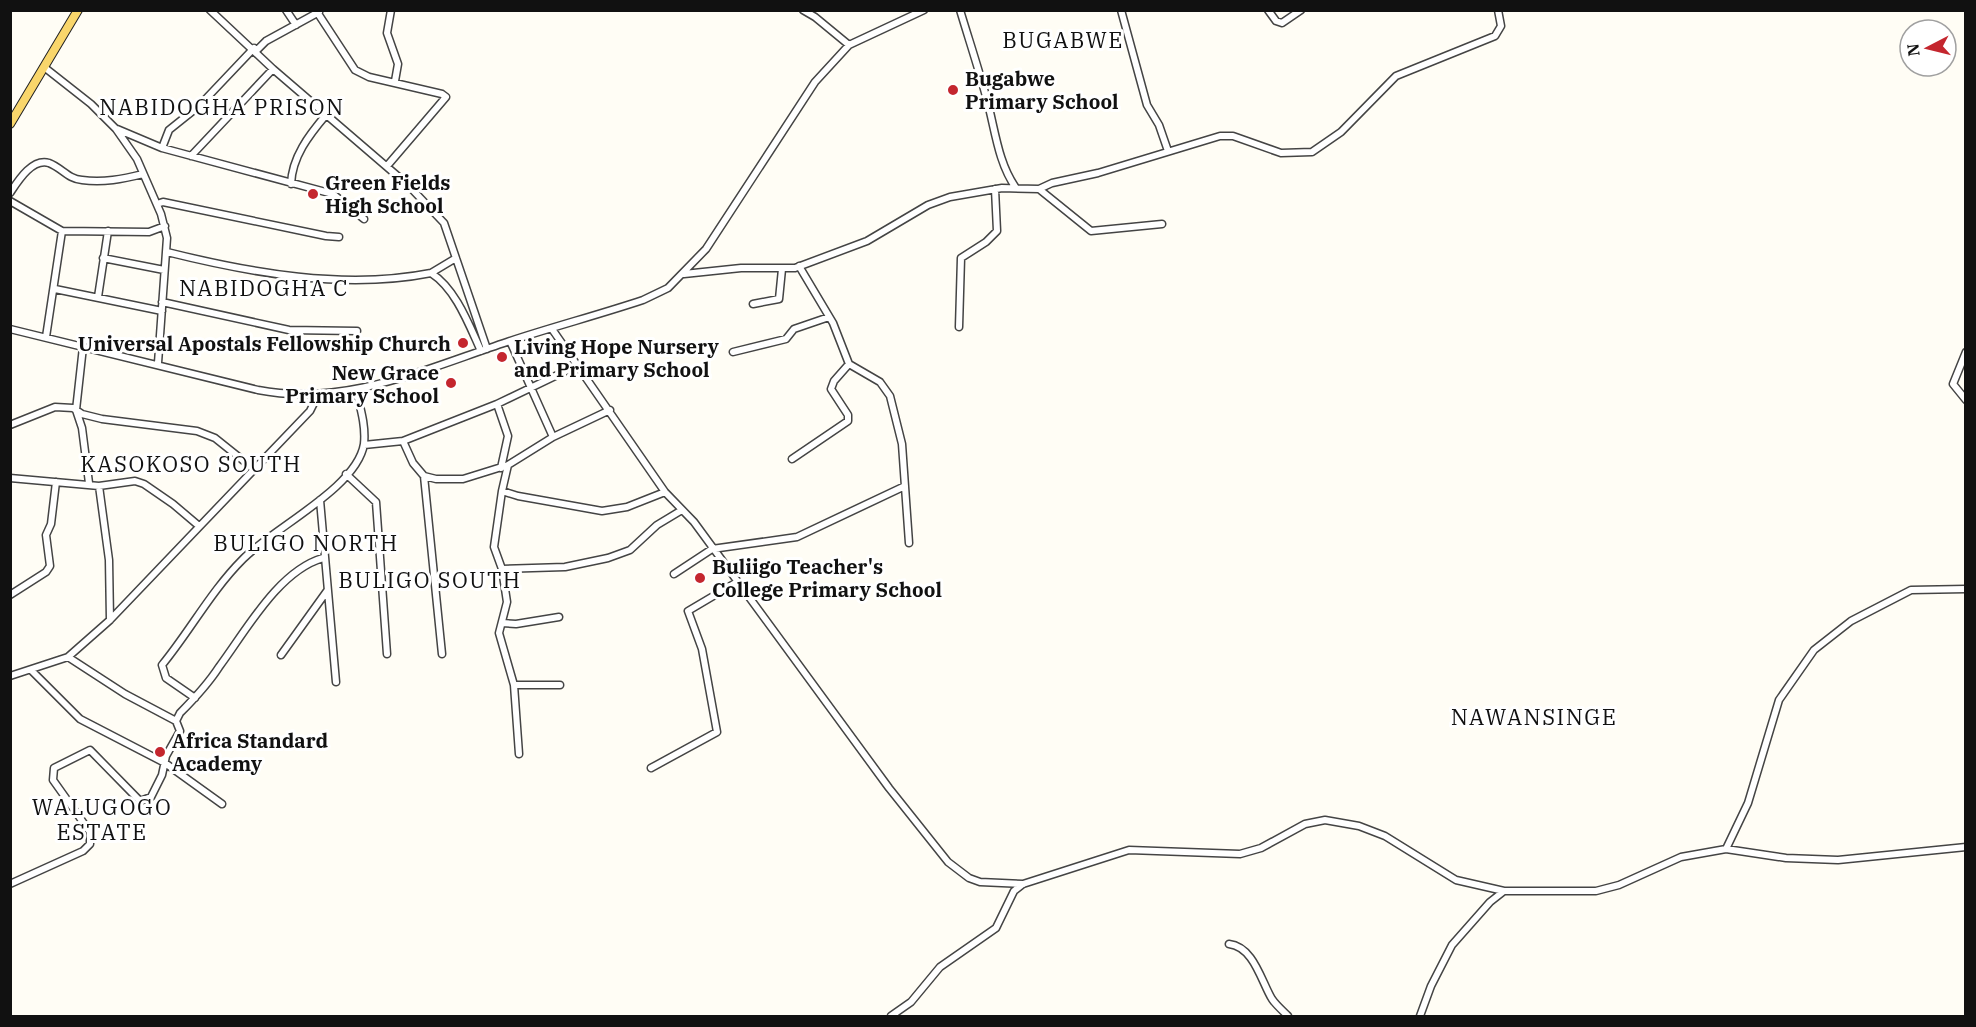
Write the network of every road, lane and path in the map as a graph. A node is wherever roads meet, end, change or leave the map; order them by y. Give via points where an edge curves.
1 (78, 10) edge
2 (210, 10) edge
3 (286, 10) edge
4 (391, 10) edge
5 (803, 10) edge
6 (924, 10) edge
7 (960, 10) edge
8 (1121, 10) edge
9 (1268, 10) edge
10 (1301, 10) edge
11 (1498, 10) edge
12 (319, 11) edge
13 (296, 25) junction
14 (849, 45) junction
15 (255, 50) junction
16 (44, 67) junction
17 (273, 69) junction
18 (395, 81) junction
19 (326, 115) junction
20 (10, 124) edge
21 (116, 129) junction
22 (162, 148) junction
23 (1168, 151) junction
24 (190, 156) junction
25 (387, 166) junction
26 (143, 174) junction
27 (291, 184) junction
28 (1016, 188) junction
29 (994, 189) junction
30 (1039, 189) junction
31 (10, 193) edge
32 (10, 201) edge
33 (157, 204) junction
34 (364, 219) dead end
35 (1162, 224) dead end
36 (165, 226) junction
37 (62, 231) junction
38 (108, 231) junction
39 (339, 237) dead end
40 (167, 252) junction
41 (103, 258) junction
42 (456, 258) junction
43 (799, 266) junction
44 (782, 269) junction
45 (164, 270) junction
46 (431, 273) junction
47 (684, 274) junction
48 (55, 289) junction
49 (98, 297) junction
50 (162, 302) junction
51 (753, 304) dead end
52 (162, 311) junction
53 (829, 317) junction
54 (959, 327) dead end
55 (10, 329) edge
56 (552, 329) junction
57 (357, 331) dead end
58 (46, 337) junction
59 (510, 341) junction
60 (83, 347) junction
61 (484, 350) junction
62 (733, 352) dead end
63 (1965, 352) edge
64 (158, 363) junction
65 (849, 364) junction
66 (576, 366) junction
67 (532, 388) junction
68 (356, 390) junction
69 (318, 395) junction
70 (1965, 399) edge
71 (497, 404) junction
72 (76, 410) junction
73 (610, 410) junction
74 (10, 425) edge
75 (553, 437) junction
76 (404, 441) junction
77 (364, 445) junction
78 (792, 459) dead end
79 (508, 465) junction
80 (501, 468) junction
81 (255, 470) junction
82 (346, 474) junction
83 (424, 476) junction
84 (10, 478) edge
85 (56, 482) junction
86 (89, 483) junction
87 (99, 486) junction
88 (905, 486) junction
89 (502, 491) junction
90 (665, 492) junction
91 (320, 500) junction
92 (682, 510) junction
93 (199, 526) junction
94 (909, 543) dead end
95 (712, 549) junction
96 (323, 558) junction
97 (502, 568) junction
98 (674, 573) dead end
99 (737, 582) junction
100 (1965, 589) edge
101 (328, 591) junction
102 (10, 595) edge
103 (559, 617) dead end
104 (110, 620) junction
105 (501, 623) junction
106 (387, 654) dead end
107 (442, 654) dead end
108 (281, 655) dead end
109 (68, 657) junction
110 (31, 670) junction
111 (10, 676) edge
112 (336, 682) dead end
113 (514, 685) junction
114 (560, 685) dead end
115 (195, 698) junction
116 (176, 721) junction
117 (519, 754) dead end
118 (165, 763) junction
119 (651, 768) dead end
120 (222, 804) dead end
121 (1965, 847) edge
122 (1726, 849) junction
123 (10, 884) edge
124 (1023, 884) junction
125 (1504, 891) junction
126 (1229, 944) dead end
127 (891, 1017) edge
128 (1288, 1017) edge
129 (1420, 1017) edge

1 - 16 main road
2 - 15 street
3 - 13 street
4 - 18 street via 387,33 398,64
5 - 14 street
6 - 14 street
7 - 28 street via 1000,155
8 - 23 street via 1147,105
9 - 10 street via 1282,23
11 - 23 street via 1501,26 1496,36 1396,76 1341,132 1312,152 1281,153 1233,136
12 - 13 street
12 - 18 street via 356,70 369,77
13 - 15 street
14 - 47 street via 814,82 706,249
15 - 17 street
15 - 22 street via 170,130
16 - 20 main road
16 - 21 street
17 - 19 street
17 - 24 street
18 - 25 street via 446,97
19 - 25 street
19 - 27 street via 299,152
21 - 22 street
21 - 26 street
22 - 24 street
23 - 30 street
24 - 27 street
25 - 42 street via 444,223
26 - 31 street via 83,181 70,178 51,164 41,163 32,167
26 - 33 street
27 - 34 street via 333,194
28 - 29 street
28 - 30 street
29 - 43 street via 938,201 867,241
29 - 54 street via 997,231 961,258
30 - 35 street via 1091,231
32 - 37 street
33 - 36 street
33 - 39 street via 163,202
36 - 38 street via 148,232
36 - 40 street
37 - 38 street
37 - 48 street
38 - 41 street
40 - 45 street
40 - 46 street via 298,277 408,278
41 - 45 street
41 - 49 street
42 - 46 street
42 - 61 street
43 - 44 street
43 - 53 street
44 - 47 street via 741,268
44 - 51 street via 779,299
45 - 50 street
46 - 61 street via 444,282
47 - 56 street via 668,288 643,300
48 - 49 street
48 - 58 street
49 - 52 street
50 - 52 street
50 - 57 street via 289,330
52 - 64 street
53 - 62 street via 794,329 786,339
53 - 65 street
55 - 58 street
56 - 59 street
56 - 66 street
58 - 60 street
59 - 61 street
59 - 67 street
60 - 64 street
60 - 72 street
61 - 68 street
63 - 70 street via 1953,384
64 - 69 street via 258,390
65 - 78 street via 831,389 848,421
65 - 88 street via 880,382 890,396 902,444
66 - 67 street
66 - 73 street
67 - 71 street
67 - 75 street
68 - 69 street
68 - 77 street
69 - 81 street via 310,411
71 - 76 street
71 - 80 street via 508,436
72 - 74 street via 56,407
72 - 81 street via 102,419 197,431 214,438
72 - 86 street
73 - 75 street
73 - 90 street
75 - 79 street
76 - 77 street
76 - 83 street via 413,464
77 - 82 street
79 - 80 street
79 - 89 street
80 - 83 street via 463,479
81 - 93 street
82 - 91 street
82 - 106 street via 376,501
83 - 107 street
84 - 85 street
85 - 86 street
85 - 102 street via 46,535 50,566
86 - 87 street
87 - 93 street via 128,481 144,484
87 - 104 street
88 - 94 street
88 - 95 street via 797,537
89 - 90 street via 602,511 627,507
89 - 97 street via 494,547
90 - 92 street
91 - 96 street
91 - 115 street via 242,560 162,665 166,678
92 - 95 street
92 - 97 street via 657,525 630,550 608,558 565,567
93 - 104 street
95 - 98 street
95 - 99 street
96 - 101 street
96 - 115 street via 304,566 262,606
97 - 105 street via 507,602
99 - 119 street via 688,611 702,649 717,732
99 - 124 street via 889,789 948,862 963,875 980,882
100 - 122 street via 1911,590 1851,621 1814,650 1779,700 1748,803
101 - 108 street
101 - 112 street
103 - 105 street
104 - 109 street
105 - 113 street via 502,651
109 - 110 street
109 - 116 street
110 - 111 street
110 - 118 street via 80,719
113 - 114 street
113 - 117 street
115 - 116 street
116 - 118 street via 180,731
118 - 120 street
118 - 123 street via 156,790 140,801 90,750 54,768 53,780 90,832 90,844 83,851
121 - 122 street via 1838,860 1807,860
122 - 125 street via 1681,857 1596,891
124 - 125 street via 1129,850 1240,854 1261,848 1305,824 1325,820 1385,836 1456,880
124 - 127 street via 1014,891 996,928 940,967 911,1002
125 - 129 street via 1452,945
126 - 128 street via 1254,962 1273,1001

